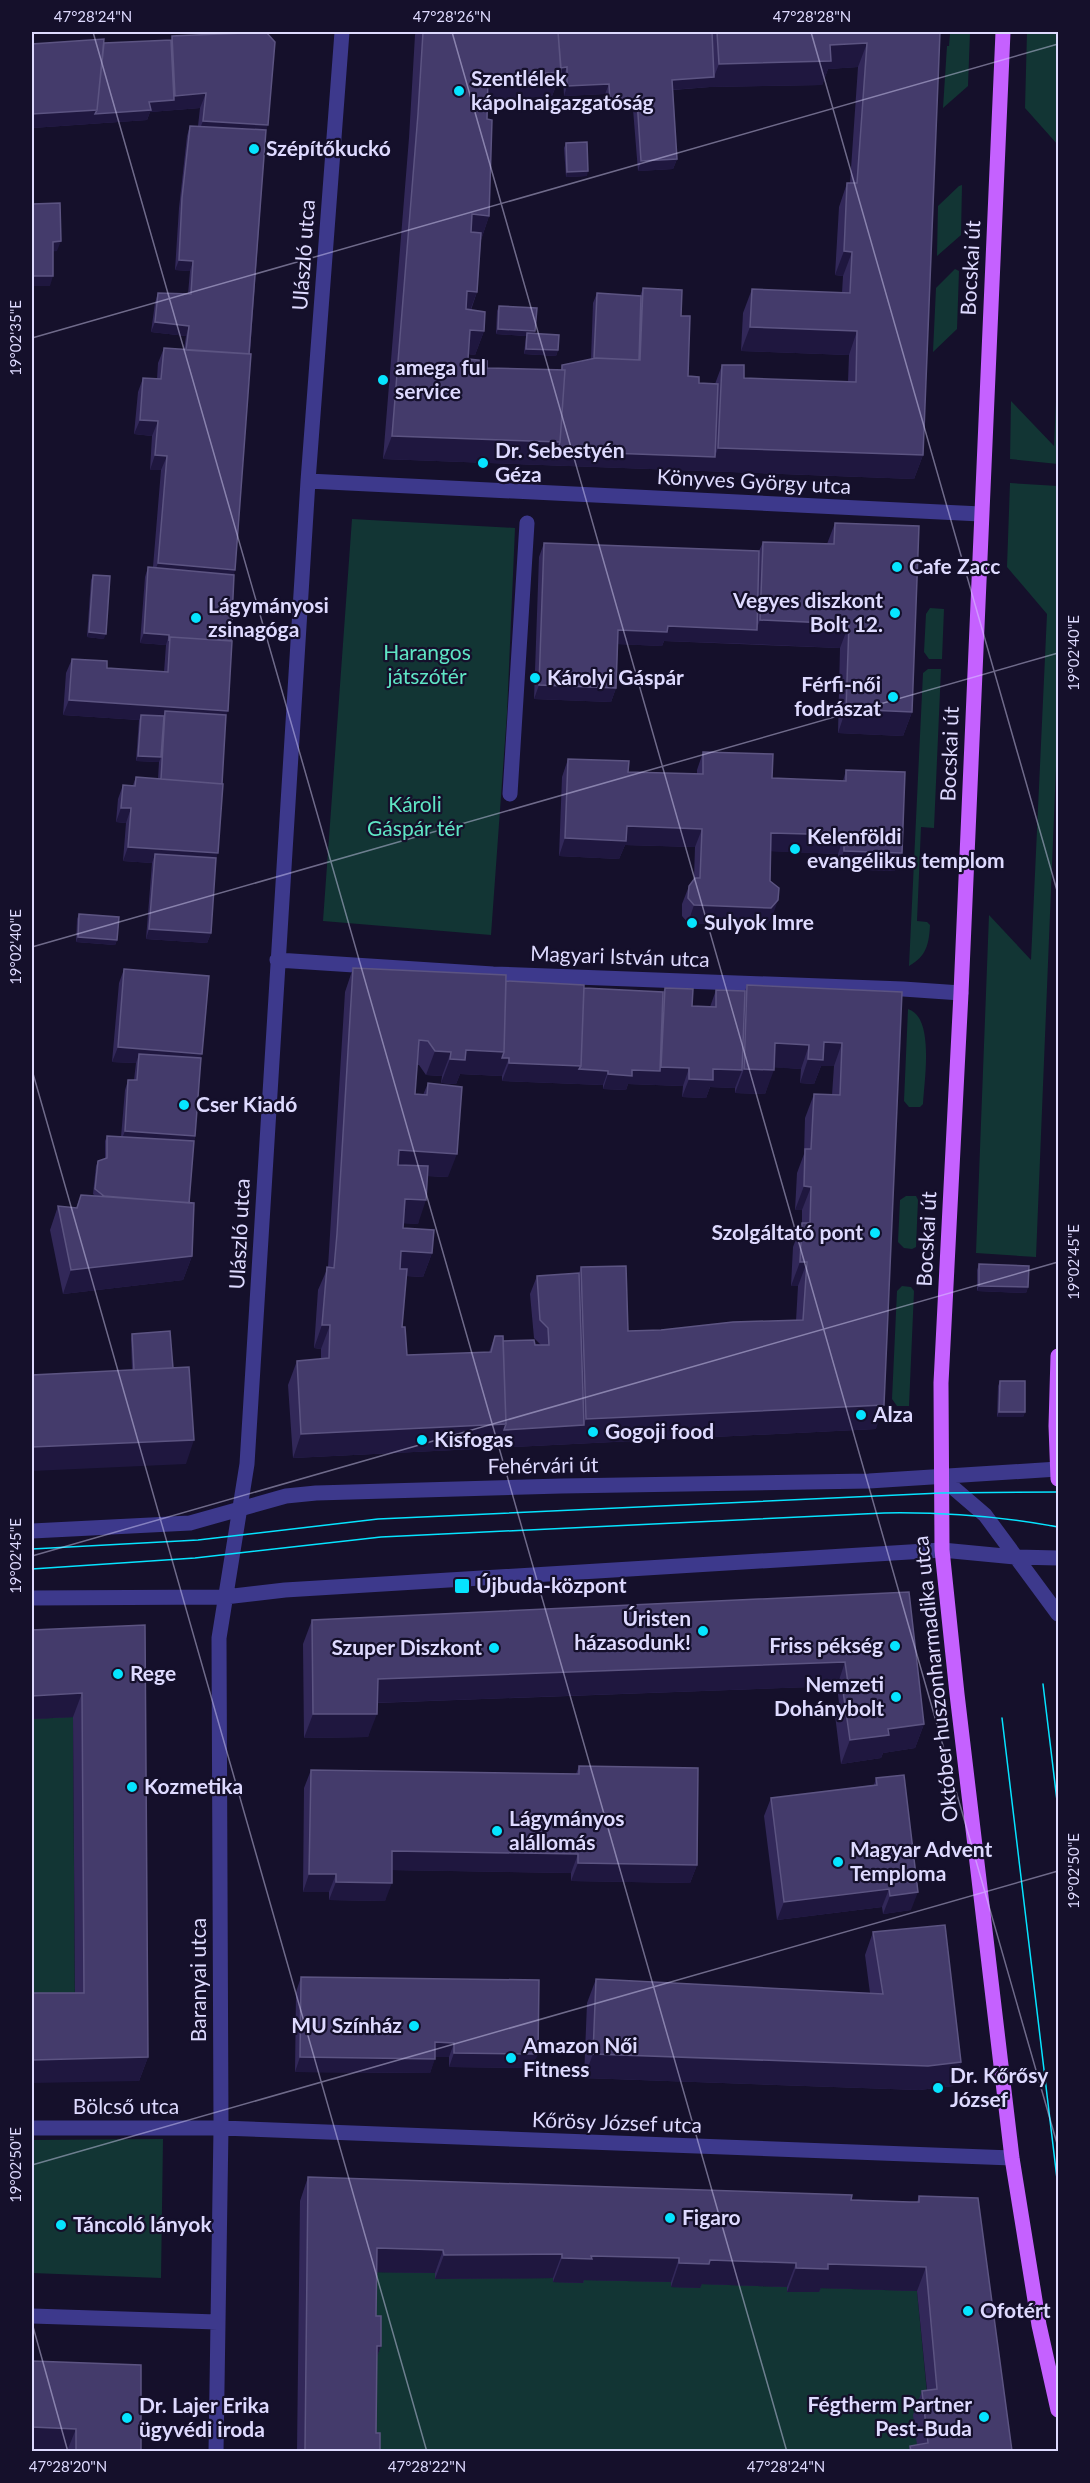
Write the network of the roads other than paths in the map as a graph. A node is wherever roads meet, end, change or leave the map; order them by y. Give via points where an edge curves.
1 (342, 32) edge
2 (1003, 32) edge
3 (308, 481) junction
4 (981, 514) junction
5 (527, 523) dead end
6 (510, 794) dead end
7 (277, 960) junction
8 (961, 993) junction
9 (1059, 1356) edge
10 (1058, 1473) edge
11 (942, 1478) junction
12 (240, 1509) junction
13 (32, 1531) edge
14 (942, 1550) junction
15 (1015, 1557) junction
16 (1059, 1558) edge
17 (225, 1597) junction
18 (32, 1598) edge
19 (1059, 1614) edge
20 (32, 2128) edge
21 (220, 2128) junction
22 (1012, 2158) junction
23 (32, 2316) edge
24 (217, 2322) junction
25 (1059, 2410) edge
26 (216, 2451) edge

1 - 3 street, Ulászló utca
2 - 4 main road, Bocskai út
3 - 4 street, Könyves György utca
3 - 7 street
4 - 8 main road, Bocskai út
5 - 6 street
7 - 8 street, Magyari István utca via 493,974
7 - 12 street, Ulászló utca via 247,1464
8 - 11 main road, Bocskai út via 941,1383
9 - 10 main road
10 - 11 street, Fehérvári út
11 - 12 street, Fehérvári út via 316,1493 286,1496
11 - 14 main road, Október huszonharmadika utca
11 - 15 street via 985,1515
12 - 13 street, Fehérvári út via 190,1523
12 - 17 street, Baranyai utca
14 - 15 street
14 - 17 street via 285,1590
14 - 22 main road, Október huszonharmadika utca
15 - 16 street
15 - 19 street
17 - 18 street
17 - 21 street, Baranyai utca via 218,1659
20 - 21 street, Bölcső utca
21 - 22 street, Kőrösy József utca
21 - 24 street, Baranyai utca
22 - 25 main road, Október huszonharmadika utca via 1039,2325
23 - 24 street
24 - 26 street, Baranyai utca

